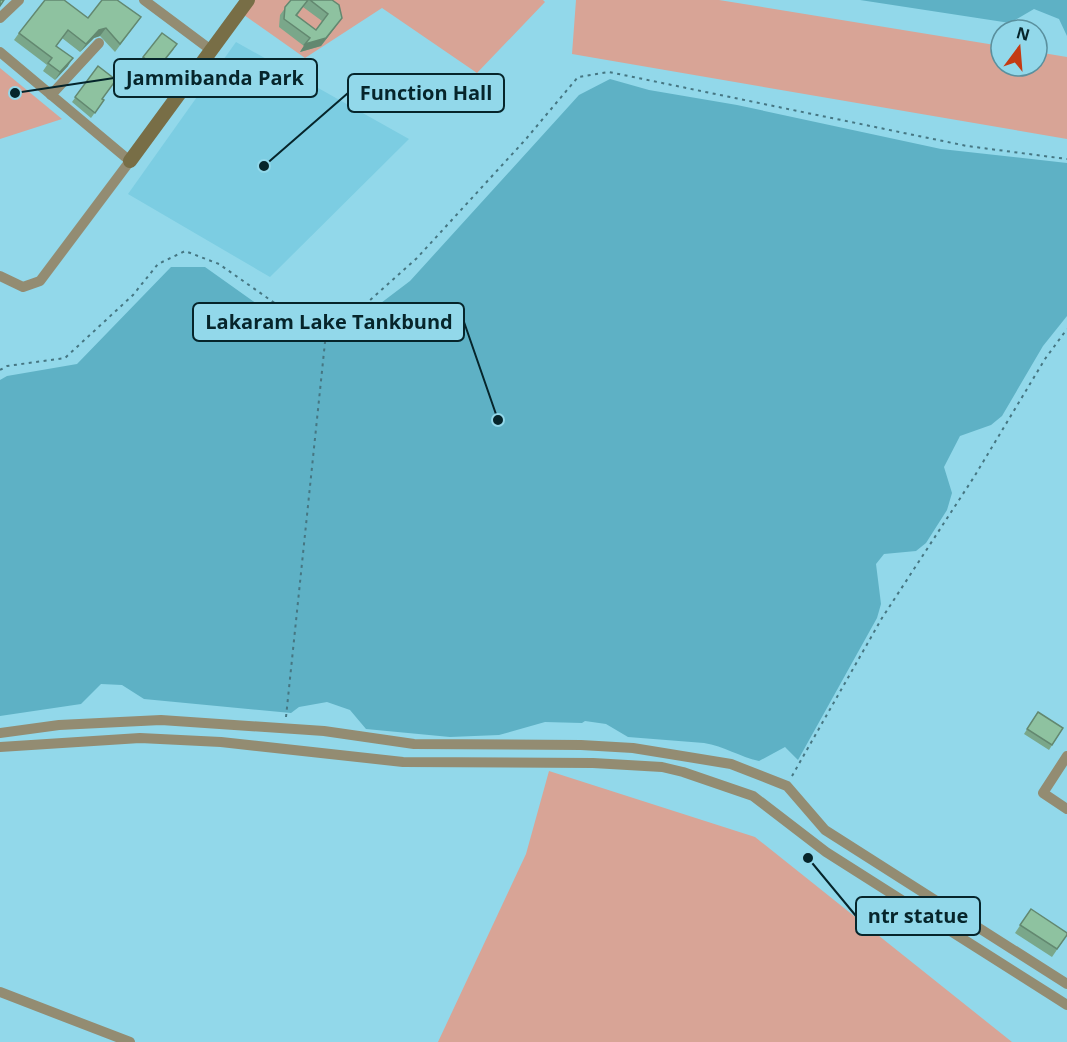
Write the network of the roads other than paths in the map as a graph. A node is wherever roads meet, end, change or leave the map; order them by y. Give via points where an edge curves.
1 (19, 0) edge
2 (144, 0) edge
3 (248, 0) edge
4 (0, 18) edge
5 (99, 44) dead end
6 (211, 50) junction
7 (0, 52) edge
8 (51, 95) junction
9 (130, 161) junction
10 (0, 276) edge
11 (0, 733) edge
12 (0, 747) edge
13 (1067, 756) edge
14 (1067, 809) edge
15 (825, 830) junction
16 (815, 842) junction
17 (1067, 984) edge
18 (0, 992) edge
19 (1067, 1005) edge
20 (130, 1042) edge

1 - 4 street
2 - 6 street
3 - 6 street
5 - 8 street
6 - 9 street
7 - 8 street
8 - 9 street
9 - 10 street via 40,280 23,287
11 - 15 street via 59,724 161,720 286,728 414,744 581,744 633,748 731,764 787,786
12 - 16 street via 140,738 221,742 402,762 662,767 753,796
13 - 14 street via 1043,792
15 - 16 street
15 - 17 street
16 - 19 street
18 - 20 street

